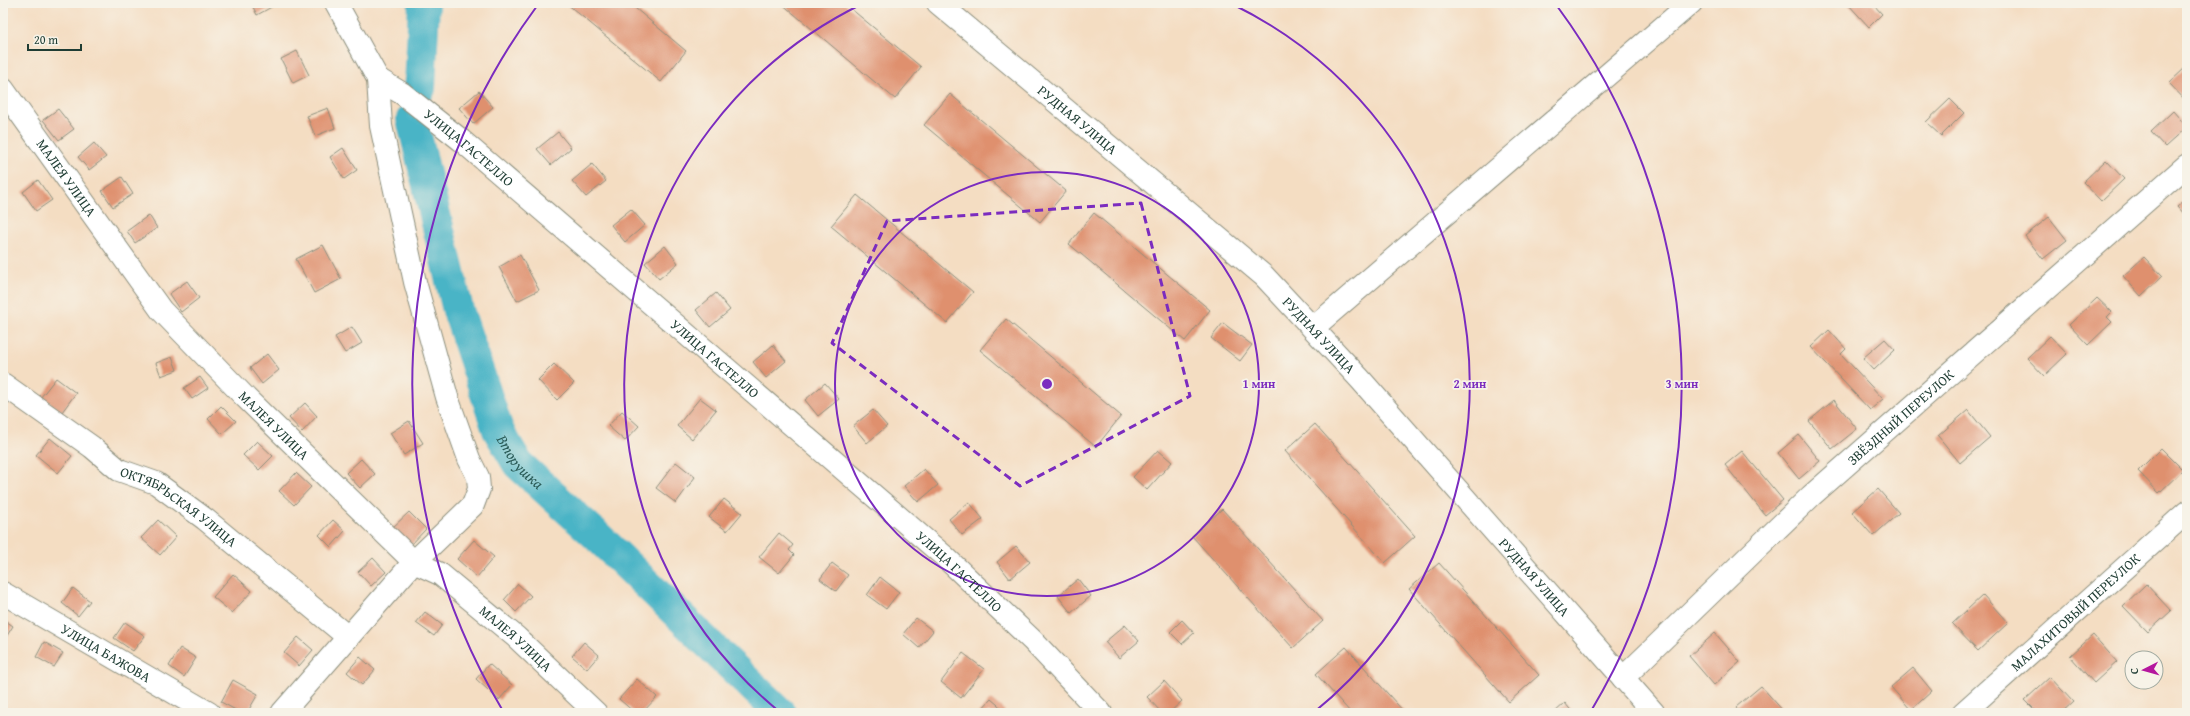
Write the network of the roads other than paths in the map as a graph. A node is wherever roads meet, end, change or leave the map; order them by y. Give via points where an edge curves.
1 (336, 3) edge
2 (938, 3) edge
3 (1690, 3) edge
4 (378, 79) junction
5 (3, 89) edge
6 (2187, 165) edge
7 (1313, 328) junction
8 (3, 384) edge
9 (2187, 512) edge
10 (414, 562) junction
11 (3, 593) edge
12 (348, 638) junction
13 (1623, 678) junction
14 (209, 713) edge
15 (282, 713) edge
16 (596, 713) edge
17 (1102, 713) edge
18 (1654, 713) edge
19 (1963, 713) edge

1 - 4 street
2 - 7 street, РУДНАЯ УЛИЦА via 1264,276
3 - 7 street
4 - 10 street via 381,126 414,282 447,396 478,477 479,489 473,505
4 - 17 street, УЛИЦА ГАСТЕЛЛО via 403,94 461,140 944,556 1032,640
5 - 10 street, МАЛЕЯ УЛИЦА via 161,310 246,398
6 - 13 street, ЗВЁЗДНЫЙ ПЕРЕУЛОК via 1811,496
7 - 13 street, РУДНАЯ УЛИЦА
8 - 12 street, ОКТЯБРЬСКАЯ УЛИЦА via 92,447 119,470 156,483 205,519
9 - 19 street, МАЛАХИТОВЫЙ ПЕРЕУЛОК
10 - 12 street
10 - 16 street, МАЛЕЯ УЛИЦА via 440,574 510,632
11 - 14 street, УЛИЦА БАЖОВА
12 - 15 street
13 - 18 street, РУДНАЯ УЛИЦА

